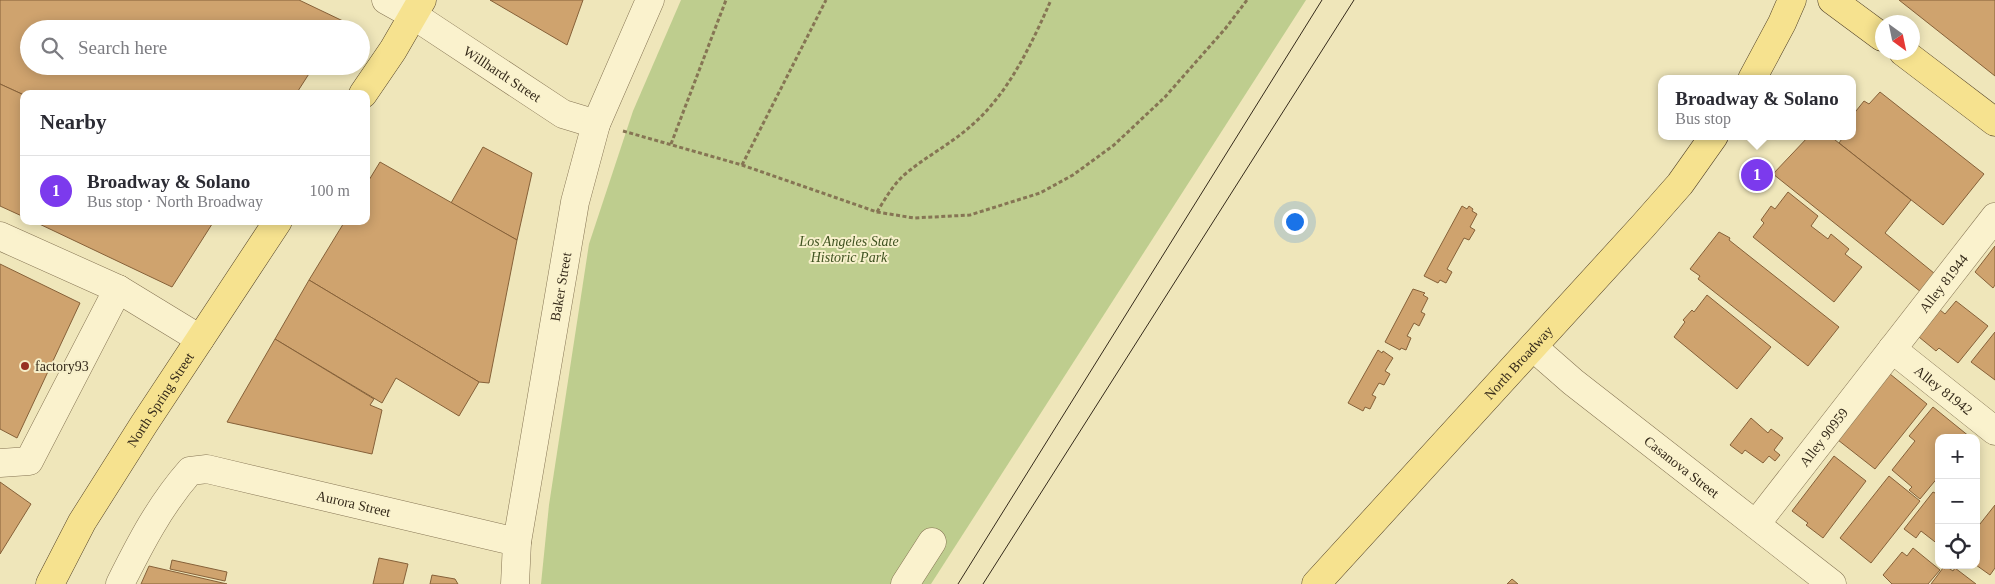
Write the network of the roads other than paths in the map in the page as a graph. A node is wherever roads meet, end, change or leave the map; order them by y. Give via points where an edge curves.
1 (386, 0) edge
2 (650, 0) edge
3 (1792, 0) edge
4 (1832, 0) edge
5 (418, 7) edge
6 (1875, 32) edge
7 (1913, 60) edge
8 (1754, 75) edge
9 (366, 90) edge
10 (1995, 122) edge
11 (596, 124) junction
12 (1711, 140) edge
13 (1995, 218) edge
14 (275, 225) edge
15 (0, 236) edge
16 (118, 289) junction
17 (200, 339) junction
18 (1533, 347) junction
19 (1892, 349) junction
20 (1995, 431) edge
21 (0, 463) edge
22 (1756, 524) junction
23 (517, 542) junction
24 (932, 542) dead end
25 (50, 584) edge
26 (120, 584) edge
27 (515, 584) edge
28 (905, 584) edge
29 (1316, 584) edge
30 (1832, 584) edge

1 - 5 street, Willhardt Street
2 - 11 street, Baker Street
3 - 8 main road
4 - 6 main road
5 - 9 main road
5 - 11 street, Willhardt Street via 563,114
7 - 10 main road
11 - 23 street, Baker Street via 575,202
12 - 18 main road, North Broadway via 1674,191
13 - 19 street, Alley 81944
14 - 17 main road, North Spring Street
15 - 16 street
16 - 17 street
16 - 21 street via 29,461
17 - 25 main road, North Spring Street via 82,522
18 - 22 street, Casanova Street via 1573,382
18 - 29 main road, North Broadway
19 - 20 street, Alley 81942
19 - 22 street, Alley 90959
22 - 30 street, Casanova Street
23 - 26 street, Aurora Street via 207,469 190,471 174,489 144,535
23 - 27 street, Baker Street
24 - 28 street

